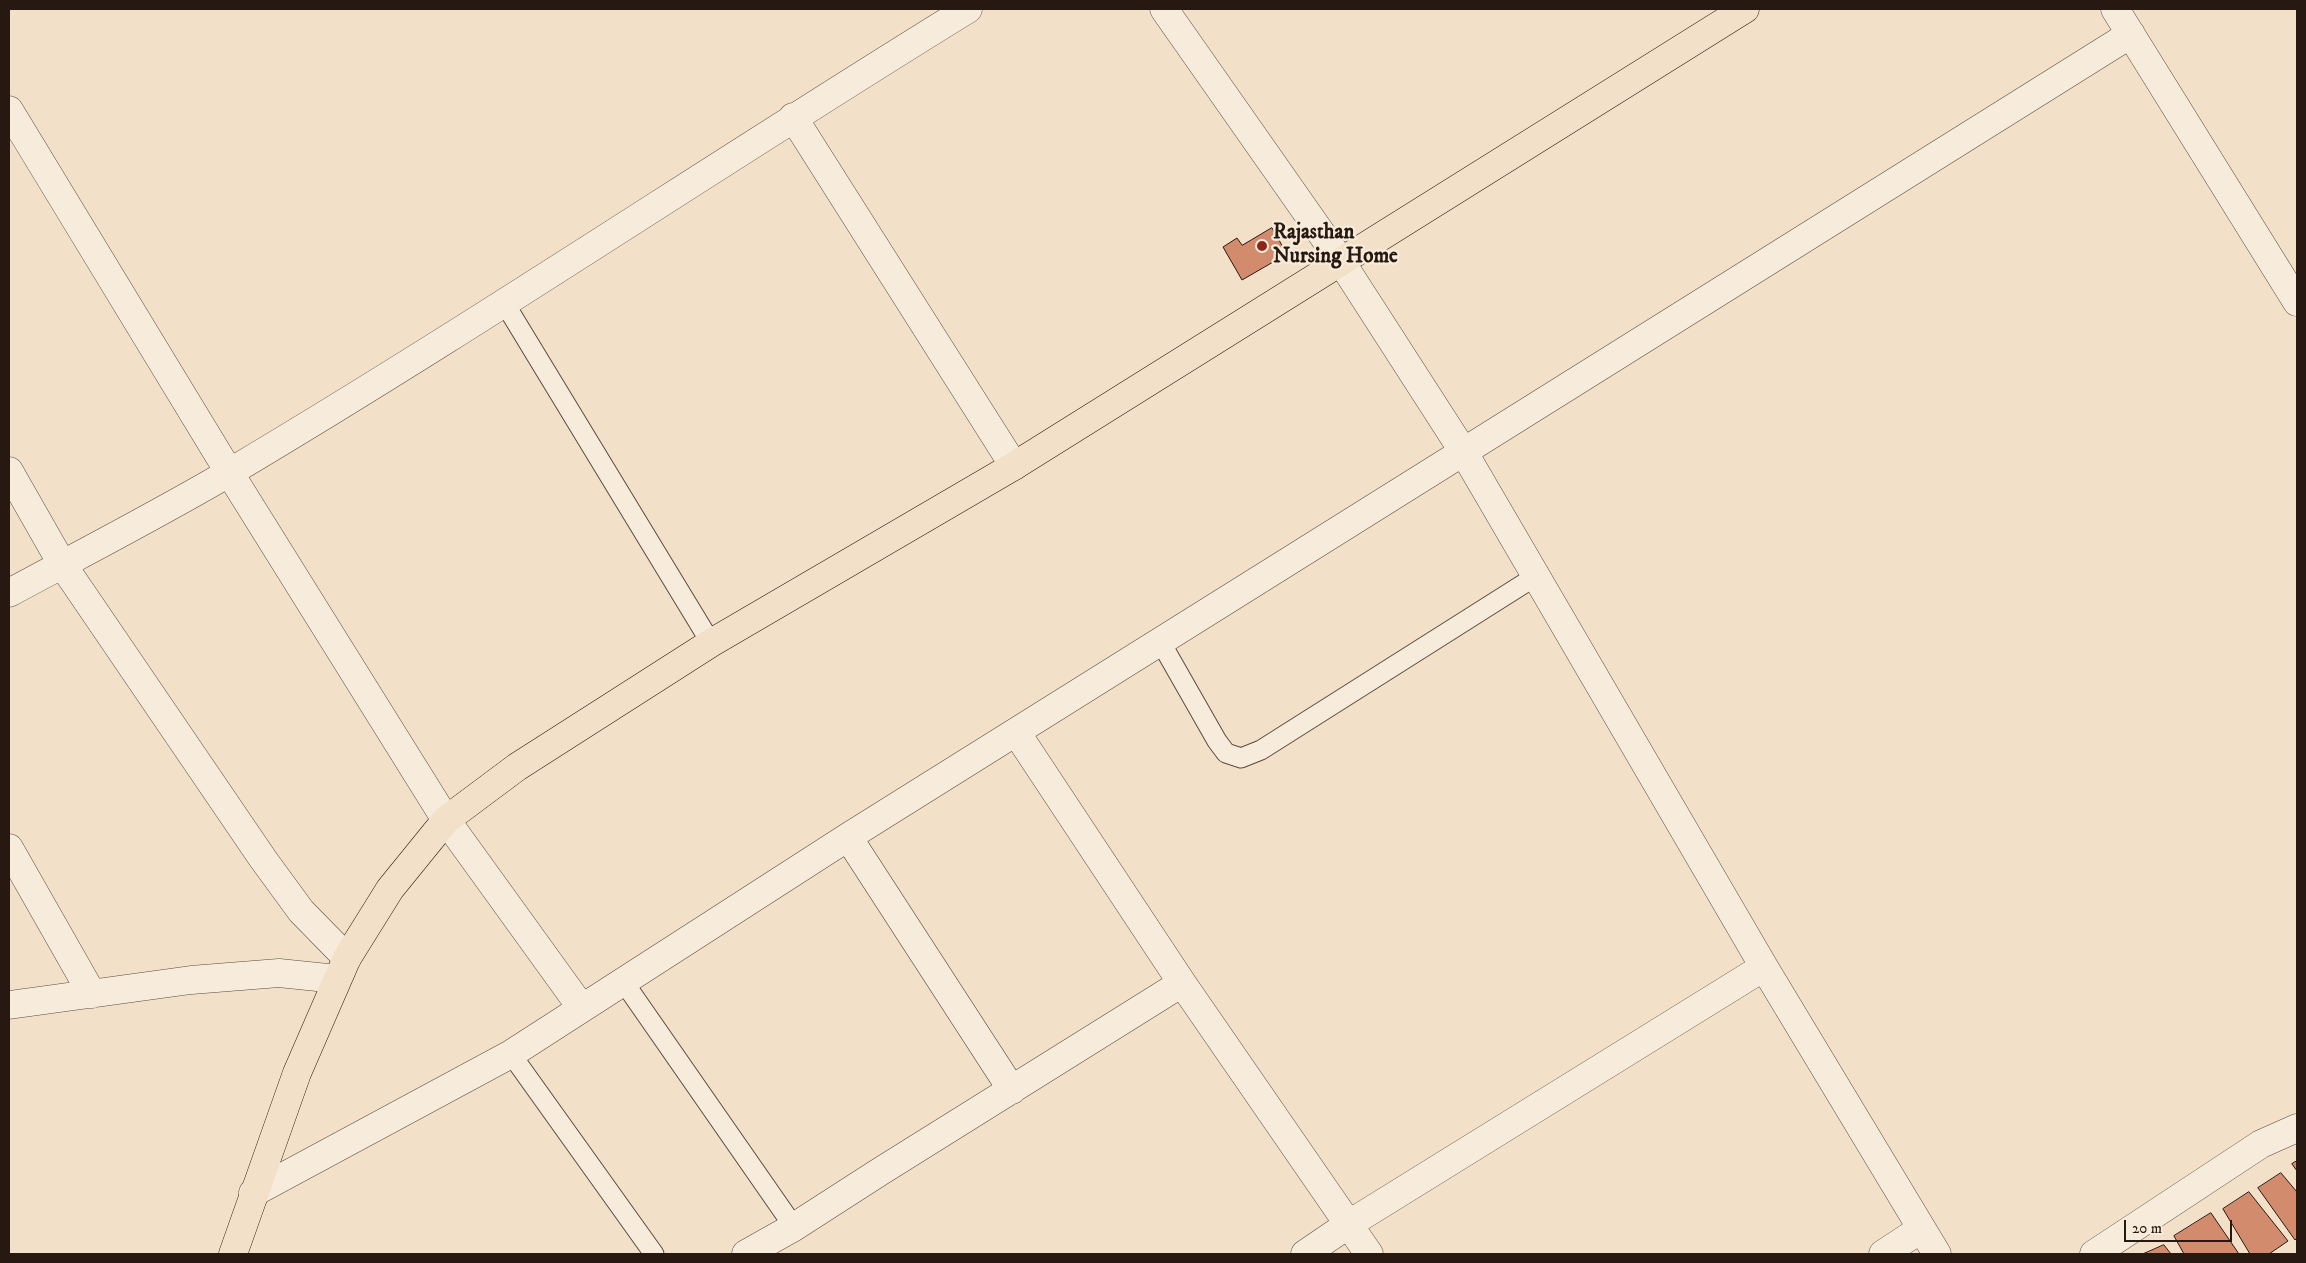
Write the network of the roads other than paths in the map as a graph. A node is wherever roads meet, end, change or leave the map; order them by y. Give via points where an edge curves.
1 (968, 9) edge
2 (1164, 9) edge
3 (1745, 9) edge
4 (2115, 9) edge
5 (2131, 34) junction
6 (9, 110) edge
7 (793, 117) junction
8 (1340, 260) junction
9 (2297, 302) edge
10 (506, 304) junction
11 (1463, 450) junction
12 (1014, 466) junction
13 (9, 471) edge
14 (230, 472) junction
15 (62, 564) junction
16 (1536, 576) junction
17 (9, 593) edge
18 (1160, 641) junction
19 (711, 643) junction
20 (1016, 732) junction
21 (446, 820) junction
22 (848, 837) junction
23 (9, 848) edge
24 (1764, 967) junction
25 (342, 968) junction
26 (623, 981) junction
27 (1182, 983) junction
28 (92, 994) junction
29 (9, 1005) edge
30 (581, 1007) junction
31 (511, 1054) junction
32 (1012, 1090) junction
33 (2297, 1128) edge
34 (253, 1193) junction
35 (1349, 1224) junction
36 (794, 1227) junction
37 (1922, 1229) junction
38 (233, 1254) edge
39 (654, 1254) edge
40 (746, 1254) edge
41 (1305, 1254) edge
42 (1369, 1254) edge
43 (1883, 1254) edge
44 (1937, 1254) edge
45 (2094, 1254) edge

1 - 7 street
2 - 8 street
3 - 8 main road
4 - 5 street
5 - 9 street
5 - 11 street
6 - 14 street
7 - 10 street
7 - 12 street
8 - 11 street
8 - 12 main road
10 - 14 street
10 - 19 lane
11 - 16 street
11 - 18 street
12 - 19 main road
13 - 15 street
14 - 15 street
14 - 21 street
15 - 17 street
15 - 25 street
16 - 18 lane via 1261,750 1241,758 1226,753 1217,741
16 - 24 street
18 - 20 street
19 - 21 main road via 517,768
20 - 22 street
20 - 27 street
21 - 25 main road via 390,889
21 - 30 street
22 - 26 street
22 - 32 street
23 - 28 street
24 - 35 street
24 - 37 street
25 - 28 street via 192,980
25 - 34 main road via 297,1072
26 - 30 street
26 - 36 lane
27 - 32 street
27 - 35 street
28 - 29 street
30 - 31 street
31 - 34 street
31 - 39 lane
32 - 36 street
33 - 45 street via 2261,1144
34 - 38 main road
35 - 41 street
35 - 42 street
36 - 40 street
37 - 43 street
37 - 44 street

